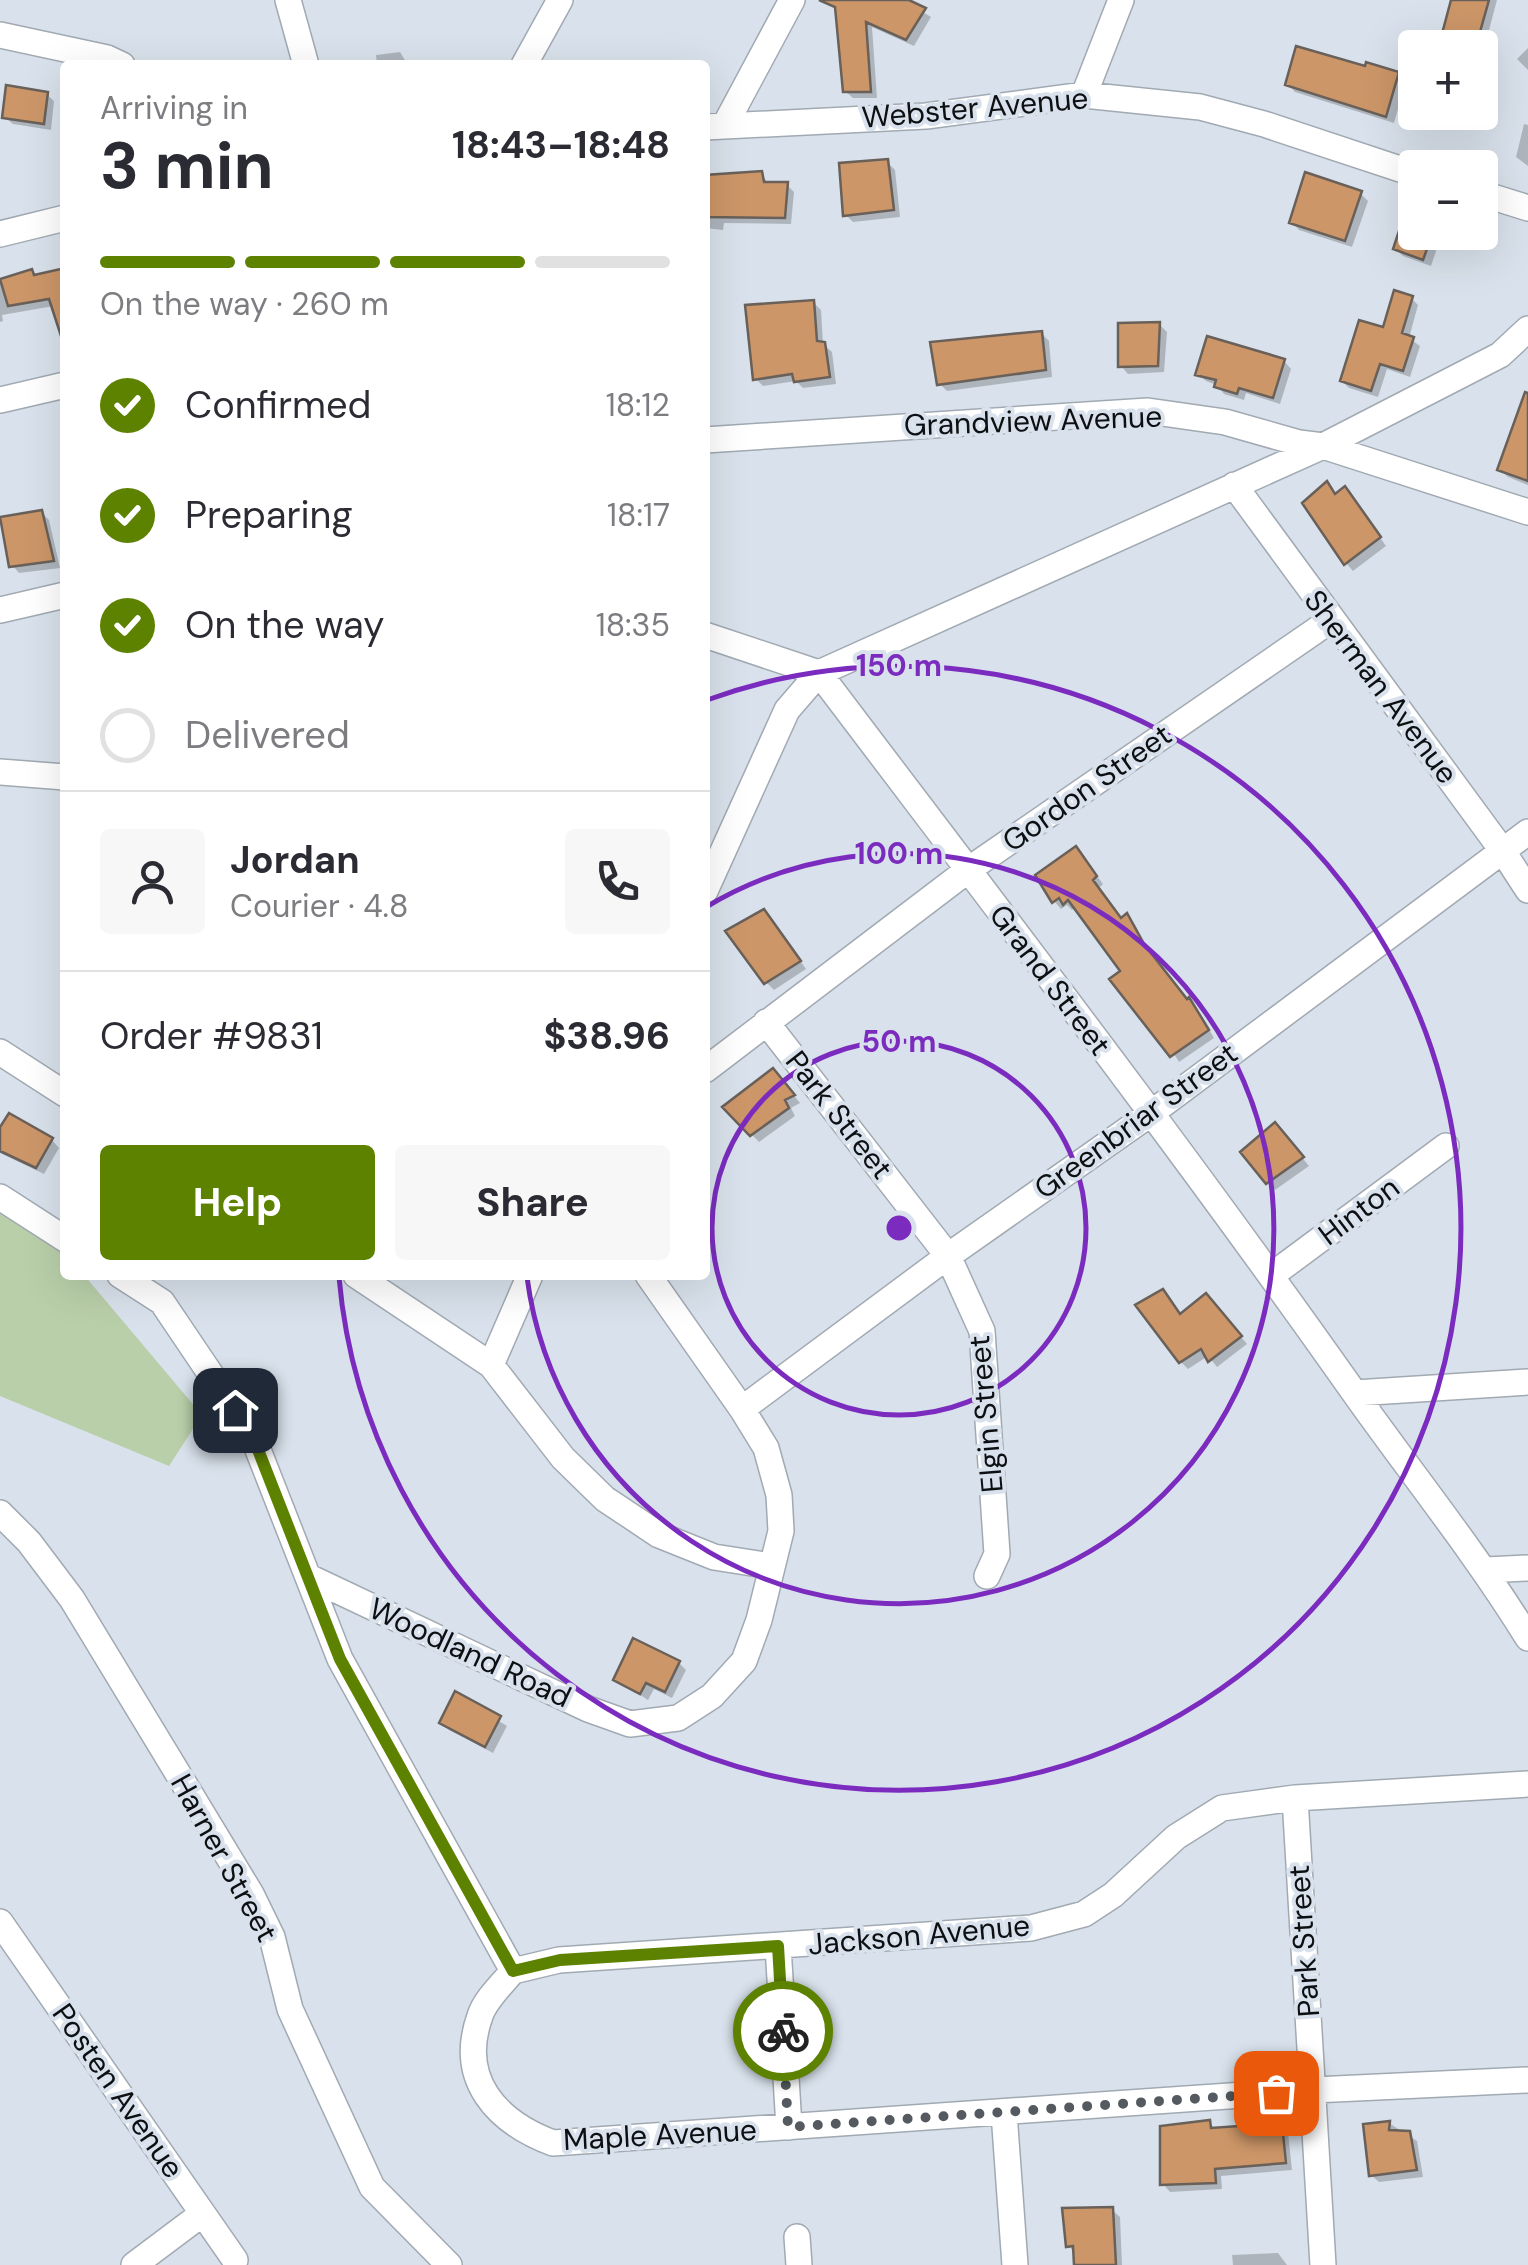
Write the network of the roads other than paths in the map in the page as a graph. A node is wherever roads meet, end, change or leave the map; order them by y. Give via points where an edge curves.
1 (288, 0) edge
2 (560, 0) edge
3 (792, 0) edge
4 (1121, 0) edge
5 (0, 35) edge
6 (111, 60) edge
7 (305, 60) edge
8 (527, 60) edge
9 (1084, 95) junction
10 (715, 126) edge
11 (1398, 168) edge
12 (1498, 199) edge
13 (1528, 208) edge
14 (60, 219) edge
15 (0, 234) edge
16 (1528, 329) edge
17 (60, 385) edge
18 (0, 400) edge
19 (710, 440) edge
20 (1323, 446) junction
21 (1234, 485) junction
22 (1528, 512) edge
23 (60, 596) edge
24 (0, 610) edge
25 (1331, 620) junction
26 (710, 637) edge
27 (820, 673) junction
28 (0, 772) edge
29 (60, 777) edge
30 (1528, 832) edge
31 (1502, 850) junction
32 (968, 870) junction
33 (710, 880) edge
34 (1528, 890) edge
35 (766, 1022) junction
36 (0, 1052) edge
37 (710, 1066) edge
38 (60, 1091) edge
39 (1150, 1114) junction
40 (1446, 1146) dead end
41 (0, 1197) edge
42 (60, 1236) edge
43 (948, 1256) junction
44 (1272, 1275) junction
45 (128, 1280) edge
46 (364, 1280) edge
47 (528, 1280) edge
48 (652, 1280) edge
49 (491, 1365) junction
50 (1528, 1382) edge
51 (1354, 1394) junction
52 (742, 1408) junction
53 (0, 1513) edge
54 (772, 1566) junction
55 (1528, 1568) edge
56 (1486, 1570) junction
57 (986, 1576) dead end
58 (311, 1578) junction
59 (1528, 1638) edge
60 (1528, 1784) edge
61 (1295, 1798) junction
62 (0, 1922) edge
63 (778, 1946) junction
64 (513, 1971) junction
65 (1528, 2080) edge
66 (1314, 2090) junction
67 (1004, 2113) junction
68 (788, 2127) junction
69 (202, 2214) junction
70 (797, 2237) dead end
71 (235, 2260) dead end
72 (134, 2265) edge
73 (449, 2265) edge
74 (799, 2265) edge
75 (1015, 2265) edge
76 (1323, 2265) edge

1 - 7 street
2 - 8 street
3 - 10 street
4 - 9 street
5 - 6 street
9 - 10 street, Webster Avenue via 926,116
9 - 11 street, Webster Avenue via 1200,107
12 - 13 street
14 - 15 street
16 - 20 street via 1485,364
17 - 18 street
19 - 20 street, Grandview Avenue via 1148,410
20 - 21 street
20 - 22 street, Grandview Avenue
21 - 25 street, Sherman Avenue
21 - 27 street
23 - 24 street
25 - 31 street, Sherman Avenue
25 - 32 street, Gordon Street
26 - 27 street
27 - 32 street, Grand Street
27 - 33 street via 787,710
28 - 29 street
30 - 31 street, Greenbriar Street
31 - 34 street, Sherman Avenue
31 - 39 street, Greenbriar Street
32 - 35 street, Gordon Street
32 - 39 street, Grand Street
35 - 37 street, Gordon Street
35 - 43 street, Park Street
36 - 38 street
39 - 43 street, Greenbriar Street
39 - 44 street, Grand Street
40 - 44 street, Hinton
41 - 42 street
43 - 52 street, Greenbriar Street
43 - 57 street, Elgin Street via 982,1331 997,1554
44 - 51 street, Grand Street
45 - 58 street via 162,1302 253,1437
46 - 49 street
47 - 49 street
48 - 52 street
49 - 54 street via 564,1458 606,1499 658,1535 714,1557
50 - 51 street
51 - 56 street, Grand Street
52 - 54 street via 766,1448 779,1495 781,1532
53 - 73 street, Harner Street via 72,1599 251,1894 272,1936 290,2009 372,2187
54 - 58 street, Woodland Road via 744,1660 712,1696 678,1718 630,1724
55 - 56 street
56 - 59 street, Grand Street
58 - 64 street via 340,1659
60 - 61 street, Jackson Avenue
61 - 63 street, Jackson Avenue via 1222,1808 1084,1914 1031,1928
61 - 66 street, Park Street
62 - 69 street, Posten Avenue
63 - 64 street, Jackson Avenue via 560,1960
63 - 68 street
64 - 68 street, Maple Avenue via 480,2014 477,2078 499,2114 526,2133 553,2143
65 - 66 street, Maple Avenue
66 - 67 street, Maple Avenue
66 - 76 street, Park Street
67 - 68 street, Maple Avenue
67 - 75 street
69 - 71 street, Posten Avenue
69 - 72 street
70 - 74 street

